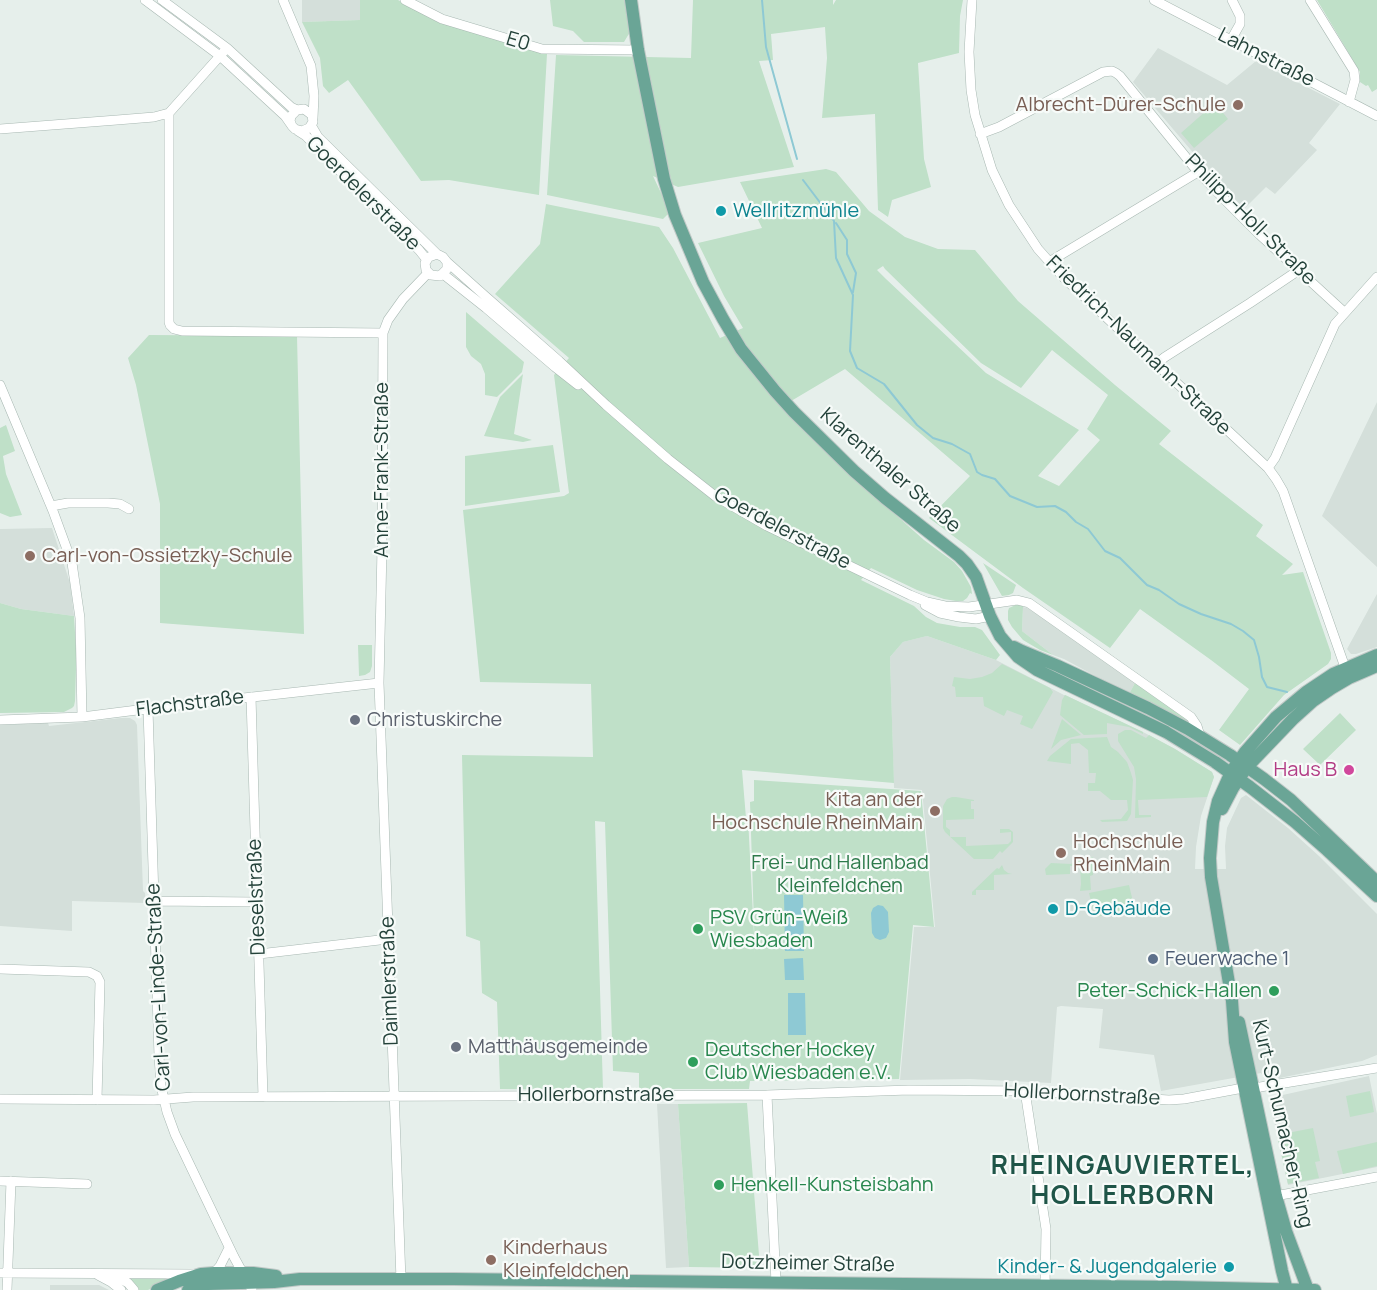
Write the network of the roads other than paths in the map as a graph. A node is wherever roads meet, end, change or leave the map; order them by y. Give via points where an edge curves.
1 (145, 0) edge
2 (162, 0) edge
3 (283, 0) edge
4 (405, 0) edge
5 (631, 0) edge
6 (972, 0) edge
7 (1154, 0) edge
8 (1232, 0) edge
9 (1310, 0) edge
10 (1231, 40) junction
11 (227, 48) junction
12 (638, 50) junction
13 (220, 56) junction
14 (313, 78) junction
15 (1349, 102) junction
16 (299, 110) junction
17 (169, 113) junction
18 (1377, 116) edge
19 (312, 122) junction
20 (295, 128) junction
21 (0, 129) edge
22 (980, 134) junction
23 (1198, 172) junction
24 (437, 254) junction
25 (427, 260) junction
26 (447, 262) junction
27 (1049, 262) junction
28 (1299, 270) junction
29 (428, 273) junction
30 (443, 274) junction
31 (1377, 277) edge
32 (1344, 312) junction
33 (382, 333) junction
34 (1156, 364) junction
35 (0, 385) edge
36 (606, 405) junction
37 (1268, 468) junction
38 (51, 506) junction
39 (129, 509) dead end
40 (989, 611) junction
41 (1000, 636) junction
42 (1377, 655) edge
43 (1377, 666) edge
44 (1347, 673) junction
45 (379, 683) junction
46 (251, 697) junction
47 (148, 709) junction
48 (82, 717) junction
49 (0, 720) edge
50 (1200, 736) junction
51 (1243, 764) junction
52 (1235, 775) junction
53 (1377, 882) edge
54 (1377, 896) edge
55 (154, 901) junction
56 (256, 902) junction
57 (388, 939) junction
58 (259, 954) junction
59 (0, 969) edge
60 (1377, 1068) edge
61 (1248, 1088) junction
62 (1025, 1091) junction
63 (767, 1095) junction
64 (394, 1096) junction
65 (263, 1097) junction
66 (0, 1099) edge
67 (97, 1100) junction
68 (164, 1100) junction
69 (1377, 1177) edge
70 (0, 1181) edge
71 (11, 1181) junction
72 (87, 1184) dead end
73 (1271, 1197) junction
74 (230, 1248) junction
75 (214, 1273) junction
76 (4, 1274) edge
77 (92, 1274) junction
78 (111, 1274) junction
79 (201, 1274) junction
80 (401, 1280) junction
81 (248, 1282) edge
82 (776, 1283) junction
83 (1045, 1286) junction
84 (924, 1287) edge
85 (1086, 1288) edge
86 (7, 1290) edge
87 (122, 1290) edge
88 (134, 1290) edge
89 (157, 1290) edge
90 (188, 1290) edge
91 (1287, 1290) edge
92 (1308, 1290) edge
93 (1315, 1290) edge

1 - 13 street, Goerdelerstraße
2 - 11 street, Goerdelerstraße
3 - 14 street
4 - 12 street, E0 via 442,19 542,50
5 - 12 main road, Klarenthaler Straße
6 - 22 street, Friedrich-Naumann-Straße via 970,73
7 - 10 street, Lahnstraße
8 - 10 street via 1240,16
9 - 15 street via 1353,70
10 - 15 street, Lahnstraße
11 - 13 street
11 - 16 street, Goerdelerstraße
12 - 40 main road, Klarenthaler Straße via 673,209 703,282 732,335 801,420 868,483 967,564
13 - 17 street
13 - 20 street, Goerdelerstraße
14 - 16 street via 309,99
14 - 19 street
15 - 18 street, Lahnstraße
16 - 19 street, Goerdelerstraße via 307,111
16 - 20 street, Goerdelerstraße via 291,116
17 - 21 street
17 - 33 street via 169,322 174,329
19 - 20 street, Goerdelerstraße via 306,130
19 - 24 street, Goerdelerstraße via 318,137
20 - 25 street, Goerdelerstraße
22 - 23 street, Philipp-Holl-Straße via 1112,71
22 - 27 street, Friedrich-Naumann-Straße via 1009,205
23 - 27 street
23 - 28 street, Philipp-Holl-Straße
24 - 25 street, Goerdelerstraße
24 - 26 street, Goerdelerstraße
25 - 29 street, Goerdelerstraße
26 - 30 street
26 - 36 street, Goerdelerstraße
27 - 34 street, Friedrich-Naumann-Straße
28 - 32 street, Philipp-Holl-Straße
28 - 34 street
29 - 30 street, Goerdelerstraße
29 - 33 street, Anne-Frank-Straße via 395,309
30 - 36 street, Goerdelerstraße
31 - 32 street
32 - 37 street
33 - 45 street, Anne-Frank-Straße
34 - 37 street, Friedrich-Naumann-Straße
35 - 38 street
36 - 40 street, Goerdelerstraße via 715,496 767,526 910,595 931,609 973,619
37 - 44 street, Friedrich-Naumann-Straße via 1283,491
38 - 39 street via 108,503
38 - 48 street via 72,563 81,618
40 - 41 main road, Klarenthaler Straße
40 - 50 street via 1017,600 1029,603 1191,717
41 - 50 main road via 1022,651
41 - 52 main road, Klarenthaler Straße via 1036,670 1174,737
42 - 44 main road, Kurt-Schumacher-Ring
43 - 44 main road, Kurt-Schumacher-Ring
44 - 51 main road, Kurt-Schumacher-Ring via 1321,682 1292,702 1261,733
45 - 46 street, Flachstraße
45 - 57 street, Daimlerstraße
46 - 47 street, Flachstraße
46 - 56 street, Dieselstraße
47 - 48 street, Flachstraße
47 - 55 street, Carl-von-Linde-Straße
48 - 49 street, Flachstraße
50 - 51 main road
51 - 52 main road, Kurt-Schumacher-Ring
51 - 53 main road via 1291,800
52 - 54 main road, Klarenthaler Straße
52 - 61 main road, Kurt-Schumacher-Ring via 1212,835 1210,858
55 - 56 street
55 - 68 street, Carl-von-Linde-Straße
56 - 58 street, Dieselstraße
57 - 58 street
57 - 64 street, Daimlerstraße
58 - 65 street, Dieselstraße
59 - 67 street via 89,972 97,976
60 - 61 street, Hollerbornstraße
61 - 62 street, Hollerbornstraße via 1169,1100
61 - 73 main road, Kurt-Schumacher-Ring
62 - 63 street, Hollerbornstraße
62 - 83 street via 1046,1228
63 - 64 street, Hollerbornstraße
63 - 82 street
64 - 65 street, Hollerbornstraße
64 - 80 street, Daimlerstraße
65 - 68 street, Hollerbornstraße
66 - 67 street, Hollerbornstraße
67 - 68 street, Hollerbornstraße
68 - 74 street, Carl-von-Linde-Straße via 175,1134
69 - 73 street
70 - 71 street
71 - 72 street
71 - 76 street
73 - 91 main road, Kurt-Schumacher-Ring
73 - 92 main road, Kurt-Schumacher-Ring
74 - 75 street
74 - 81 street, Carl-von-Linde-Straße
75 - 79 main road
75 - 81 main road
76 - 77 street
76 - 86 street
77 - 78 street
77 - 87 street
78 - 79 street
78 - 88 street
79 - 89 main road
80 - 81 main road, Dotzheimer Straße
80 - 82 main road, Dotzheimer Straße
81 - 90 main road via 208,1284
82 - 84 main road, Dotzheimer Straße
83 - 84 main road, Dotzheimer Straße
83 - 85 main road, Dotzheimer Straße
85 - 91 main road, Dotzheimer Straße
91 - 92 main road, Dotzheimer Straße
92 - 93 main road, Dotzheimer Straße

